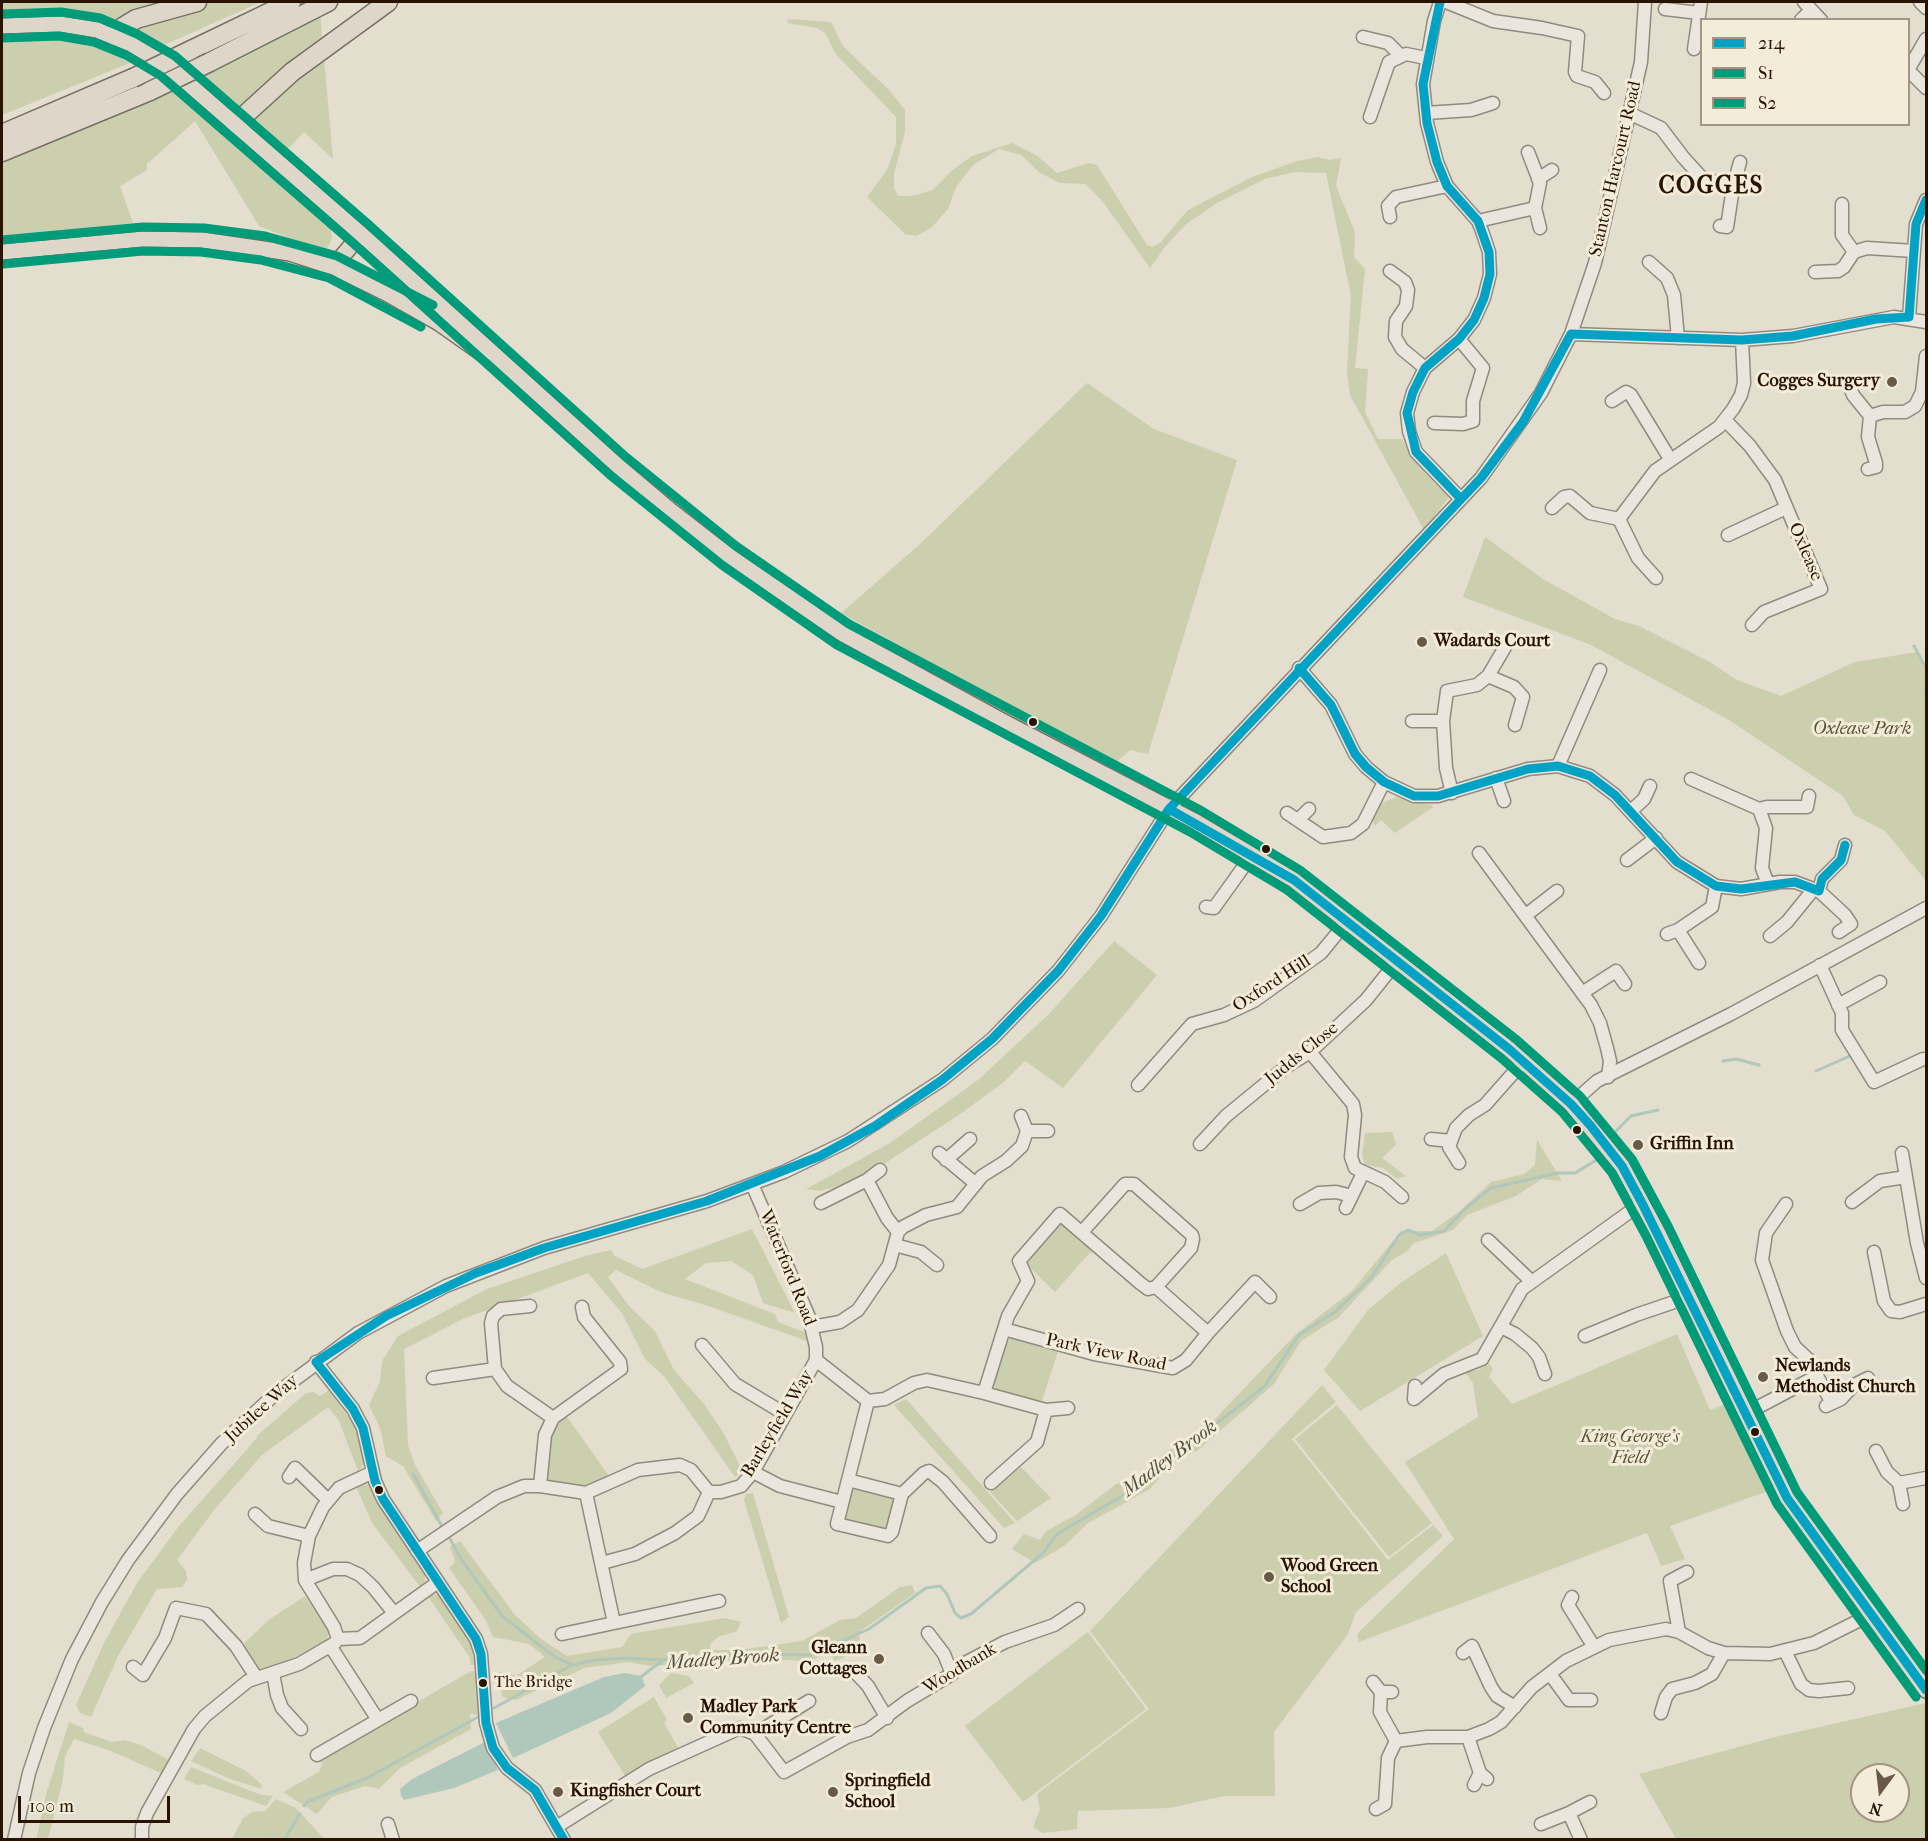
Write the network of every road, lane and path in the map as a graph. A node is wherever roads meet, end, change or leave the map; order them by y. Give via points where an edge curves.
1 (197, 2) edge
2 (291, 2) edge
3 (328, 2) edge
4 (388, 2) edge
5 (1440, 2) edge
6 (1446, 2) edge
7 (1646, 2) edge
8 (1920, 2) edge
9 (1700, 7) edge
10 (1926, 8) edge
11 (1665, 9) dead end
12 (2, 27) edge
13 (115, 36) junction
14 (1363, 38) dead end
15 (1926, 39) edge
16 (1694, 49) dead end
17 (1400, 56) junction
18 (1426, 58) junction
19 (1910, 67) edge
20 (1910, 72) edge
21 (1926, 88) edge
22 (1604, 93) dead end
23 (1493, 103) dead end
24 (1426, 113) junction
25 (1629, 113) junction
26 (1370, 117) dead end
27 (235, 124) junction
28 (2, 134) edge
29 (2, 152) edge
30 (1528, 152) dead end
31 (1740, 162) dead end
32 (1552, 170) dead end
33 (1538, 179) junction
34 (1447, 186) junction
35 (1733, 188) junction
36 (1926, 200) edge
37 (1842, 204) dead end
38 (1534, 208) junction
39 (1390, 217) dead end
40 (1478, 221) junction
41 (1720, 226) dead end
42 (1540, 228) dead end
43 (362, 234) junction
44 (1914, 251) junction
45 (2, 252) edge
46 (1854, 252) junction
47 (1649, 262) dead end
48 (333, 267) junction
49 (1390, 271) dead end
50 (1815, 272) dead end
51 (1909, 317) junction
52 (1926, 322) edge
53 (1571, 334) junction
54 (1678, 338) junction
55 (1459, 339) junction
56 (1742, 340) junction
57 (1926, 356) edge
58 (1425, 368) junction
59 (515, 371) junction
60 (1849, 384) dead end
61 (1612, 401) dead end
62 (1870, 416) junction
63 (1725, 420) junction
64 (1434, 423) dead end
65 (1670, 459) junction
66 (1868, 469) dead end
67 (1461, 500) junction
68 (1552, 508) dead end
69 (1786, 508) junction
70 (1619, 519) junction
71 (1728, 535) dead end
72 (1656, 578) dead end
73 (1752, 625) dead end
74 (1509, 642) dead end
75 (1299, 668) junction
76 (1600, 670) dead end
77 (1488, 676) junction
78 (1412, 721) dead end
79 (1443, 721) junction
80 (1515, 725) dead end
81 (1558, 766) junction
82 (1496, 778) junction
83 (1691, 779) dead end
84 (1384, 782) junction
85 (1650, 786) dead end
86 (1452, 793) junction
87 (1809, 796) dead end
88 (1504, 801) dead end
89 (1169, 809) junction
90 (1309, 809) dead end
91 (1759, 810) junction
92 (1631, 811) junction
93 (1287, 813) dead end
94 (1299, 819) junction
95 (1656, 838) junction
96 (1845, 845) dead end
97 (1479, 853) dead end
98 (1252, 855) junction
99 (1627, 860) dead end
100 (1768, 884) junction
101 (1716, 886) junction
102 (1816, 890) junction
103 (1557, 891) dead end
104 (1206, 907) dead end
105 (1926, 908) edge
106 (1526, 915) junction
107 (1348, 920) junction
108 (1839, 932) dead end
109 (1770, 936) dead end
110 (1398, 960) junction
111 (1699, 963) dead end
112 (1820, 965) junction
113 (1881, 982) dead end
114 (1624, 984) dead end
115 (1582, 993) junction
116 (1838, 1005) junction
117 (1310, 1053) junction
118 (1923, 1059) dead end
119 (1523, 1062) junction
120 (1608, 1077) junction
121 (1138, 1085) dead end
122 (1571, 1104) junction
123 (1021, 1116) dead end
124 (1027, 1131) junction
125 (1048, 1131) dead end
126 (970, 1139) dead end
127 (1431, 1139) dead end
128 (1450, 1141) junction
129 (1200, 1144) dead end
130 (1902, 1153) dead end
131 (1460, 1163) dead end
132 (880, 1170) dead end
133 (1363, 1173) junction
134 (1906, 1177) junction
135 (867, 1180) junction
136 (752, 1184) junction
137 (976, 1184) junction
138 (1402, 1197) dead end
139 (1851, 1202) dead end
140 (821, 1203) dead end
141 (1300, 1203) dead end
142 (1642, 1203) junction
143 (1786, 1204) dead end
144 (898, 1232) junction
145 (1082, 1232) junction
146 (1488, 1240) dead end
147 (895, 1245) junction
148 (1874, 1252) dead end
149 (937, 1265) dead end
150 (1926, 1278) edge
151 (1531, 1281) junction
152 (1156, 1287) junction
153 (1270, 1297) dead end
154 (1689, 1297) junction
155 (1926, 1304) edge
156 (530, 1306) dead end
157 (582, 1306) dead end
158 (812, 1327) junction
159 (1501, 1327) junction
160 (1004, 1329) junction
161 (1208, 1333) junction
162 (1585, 1336) dead end
163 (702, 1345) dead end
164 (816, 1360) junction
165 (316, 1362) junction
166 (495, 1369) junction
167 (1545, 1374) dead end
168 (1817, 1376) junction
169 (433, 1378) dead end
170 (1868, 1378) dead end
171 (1415, 1386) dead end
172 (984, 1393) junction
173 (868, 1401) junction
174 (1068, 1408) dead end
175 (1046, 1410) junction
176 (785, 1414) junction
177 (1744, 1414) junction
178 (553, 1418) junction
179 (1876, 1451) dead end
180 (373, 1472) junction
181 (753, 1473) junction
182 (289, 1477) dead end
183 (1926, 1478) edge
184 (848, 1479) junction
185 (992, 1483) dead end
186 (1899, 1483) junction
187 (540, 1486) junction
188 (709, 1492) junction
189 (586, 1493) junction
190 (902, 1494) junction
191 (328, 1500) junction
192 (842, 1502) junction
193 (1903, 1504) dead end
194 (255, 1514) dead end
195 (309, 1536) junction
196 (990, 1536) dead end
197 (417, 1551) junction
198 (602, 1563) junction
199 (1687, 1572) dead end
200 (305, 1580) junction
201 (438, 1582) junction
202 (719, 1601) dead end
203 (1566, 1603) dead end
204 (1078, 1609) dead end
205 (394, 1613) junction
206 (1870, 1615) junction
207 (614, 1623) junction
208 (1679, 1632) junction
209 (928, 1633) dead end
210 (562, 1634) dead end
211 (334, 1643) junction
212 (1594, 1647) junction
213 (1785, 1651) junction
214 (1462, 1653) dead end
215 (1724, 1653) junction
216 (133, 1667) dead end
217 (854, 1671) dead end
218 (273, 1673) junction
219 (952, 1674) junction
220 (1550, 1674) junction
221 (256, 1677) junction
222 (1848, 1688) dead end
223 (1382, 1689) dead end
224 (1926, 1690) edge
225 (1591, 1700) dead end
226 (411, 1701) dead end
227 (809, 1701) dead end
228 (1515, 1707) junction
229 (1661, 1713) dead end
230 (887, 1718) junction
231 (378, 1720) junction
232 (302, 1729) dead end
233 (755, 1734) junction
234 (1468, 1737) junction
235 (1396, 1741) junction
236 (317, 1755) dead end
237 (1474, 1785) dead end
238 (1590, 1802) dead end
239 (1385, 1807) dead end
240 (1569, 1813) junction
241 (388, 1824) dead end
242 (1541, 1824) dead end
243 (558, 1826) junction
244 (14, 1839) edge
245 (142, 1839) edge
246 (393, 1839) edge
247 (564, 1839) edge
248 (1581, 1839) edge

1 - 13 highway via 136,19
2 - 28 highway, bridge via 133,78
3 - 29 highway, bridge via 150,91
4 - 27 highway via 292,72
5 - 18 street
6 - 22 street via 1493,21 1578,36 1575,72 1595,82
7 - 25 street, Stanton Harcourt Road via 1642,55
8 - 10 street
9 - 11 street
9 - 16 street
12 - 13 main road via 60,24
13 - 27 main road via 168,66
14 - 17 street via 1388,43
15 - 19 street
17 - 18 street
17 - 26 street via 1389,62
18 - 24 street
20 - 21 street
23 - 24 street via 1471,110
24 - 34 street
25 - 35 street via 1661,128 1702,178
25 - 53 street, Stanton Harcourt Road via 1595,263
27 - 43 main road
30 - 33 street
31 - 35 street
32 - 33 street
33 - 38 street via 1539,195
34 - 39 street via 1396,197 1388,206
34 - 40 street
35 - 41 street via 1727,226
36 - 44 street via 1916,225
37 - 46 street via 1842,235
38 - 40 street
38 - 42 street
40 - 55 street via 1489,252 1489,285 1474,320
43 - 48 main road
43 - 59 main road
44 - 46 street via 1867,248
44 - 51 street
45 - 48 main road via 110,240 202,240 290,253
46 - 50 street via 1838,271
47 - 54 street via 1667,278 1674,295
48 - 59 main road via 413,307 486,357
49 - 58 street via 1405,282 1408,290 1406,306 1396,321 1395,337 1402,349
51 - 52 street
51 - 56 street
53 - 54 street
53 - 67 street, Stanton Harcourt Road via 1523,422
54 - 56 street
55 - 58 street
55 - 64 street via 1483,368 1473,401 1473,421
56 - 63 street via 1741,395
57 - 62 street via 1922,392 1915,406 1905,412
58 - 67 street via 1407,413 1412,443
59 - 89 main road via 670,512 843,634
60 - 62 street
61 - 65 street via 1626,392 1632,395
62 - 66 street via 1868,437 1876,467
63 - 65 street
63 - 69 street, Oxlease via 1767,467
65 - 70 street via 1640,489
67 - 75 street, Jubilee Way
68 - 70 street via 1570,496 1590,513
69 - 71 street, Oxlease
69 - 73 street, Oxlease via 1821,589 1764,612
70 - 72 street via 1638,558
74 - 77 street
75 - 84 street via 1331,705 1355,754
75 - 89 street, Jubilee Way
76 - 81 street
77 - 79 street via 1477,685 1447,691
77 - 80 street via 1514,687 1523,697
78 - 79 street
79 - 86 street
81 - 82 street
81 - 92 street via 1590,776
82 - 86 street
82 - 88 street
83 - 91 street
84 - 86 street via 1426,798
84 - 94 street via 1367,818 1351,833 1323,837
85 - 92 street via 1644,799
87 - 91 street via 1807,807
89 - 98 main road
89 - 136 street, Jubilee Way via 1090,931 1040,991 992,1039 942,1080 875,1126 820,1156
90 - 94 street
91 - 100 street via 1766,828 1762,868
92 - 95 street
93 - 94 street
95 - 99 street
95 - 101 street via 1677,862
96 - 102 street via 1841,860
97 - 106 street
98 - 104 street via 1214,908
98 - 107 main road
100 - 101 street via 1741,889
100 - 102 street via 1795,882
101 - 111 street via 1712,907 1672,932
102 - 108 street via 1851,924
102 - 109 street
103 - 106 street
105 - 112 street
106 - 115 street
107 - 110 main road
107 - 121 street, Oxford Hill via 1321,952 1254,1001 1192,1024
110 - 117 street, Judds Close via 1366,1000
110 - 119 main road
112 - 116 street
112 - 120 street
113 - 116 street
114 - 115 street via 1616,971
115 - 120 street via 1600,1023 1610,1061
116 - 118 street via 1842,1030 1874,1082
117 - 129 street, Judds Close via 1287,1066 1226,1116
117 - 133 street via 1353,1104 1352,1157 1355,1168
119 - 122 main road
119 - 128 street via 1485,1105 1461,1122
120 - 122 street via 1583,1091
122 - 142 main road via 1622,1166
123 - 124 street
124 - 125 street
124 - 137 street via 1022,1146
126 - 137 street via 942,1156
127 - 128 street
128 - 131 street via 1449,1147
130 - 134 street
132 - 135 street
133 - 138 street via 1385,1182
133 - 141 street via 1349,1202 1336,1192 1319,1193
134 - 139 street via 1880,1181
134 - 150 street
135 - 140 street
135 - 144 street
136 - 158 street, Waterford Road
136 - 165 street, Jubilee Way via 487,1268 387,1316
137 - 144 street via 957,1207 914,1220
142 - 151 street
142 - 154 main road
143 - 168 street via 1766,1233 1762,1260 1787,1331
144 - 147 street
145 - 152 street via 1148,1289
145 - 152 street via 1125,1185 1134,1184 1193,1239 1191,1248
145 - 160 street via 1060,1214 1019,1261 1028,1281 1012,1304
146 - 151 street
147 - 149 street via 921,1252
147 - 158 street via 889,1265 858,1310 840,1322
148 - 155 street via 1884,1301 1891,1311
151 - 159 street via 1522,1289
152 - 161 street
153 - 161 street via 1252,1280
154 - 162 street
154 - 177 main road
156 - 166 street via 501,1309 493,1316
157 - 178 street via 584,1317 620,1362 621,1369
158 - 164 street, Waterford Road
159 - 167 street via 1532,1348
159 - 171 street via 1482,1359 1444,1374 1414,1399
160 - 161 street, Park View Road via 1094,1354 1173,1368 1186,1360
160 - 172 street
163 - 176 street via 735,1384
164 - 173 street
164 - 176 street, Barleyfield Way
165 - 180 street via 359,1418
165 - 244 street, Jubilee Way via 266,1402 206,1460 128,1560 72,1659 54,1701 29,1773
166 - 169 street
166 - 178 street via 507,1386
168 - 170 street via 1829,1405 1841,1399 1854,1384
168 - 177 street
172 - 173 street via 927,1380 885,1399
172 - 175 street
173 - 184 street
174 - 175 street
175 - 185 street via 1037,1442
176 - 181 street, Barleyfield Way
177 - 206 main road via 1801,1520
178 - 187 street via 545,1435
179 - 186 street via 1887,1472
180 - 191 street via 346,1483
180 - 197 street via 378,1490
181 - 188 street, Barleyfield Way via 741,1486
181 - 192 street via 780,1486
182 - 191 street via 295,1468
183 - 186 street
184 - 190 street
184 - 192 street
186 - 193 street
187 - 189 street
187 - 197 street via 524,1486 505,1493
188 - 189 street via 691,1470 680,1465 638,1470
188 - 198 street via 698,1516 675,1533 635,1554
189 - 198 street
190 - 192 street via 888,1536 837,1524
190 - 196 street via 929,1471
191 - 195 street
194 - 195 street via 268,1526
195 - 200 street
197 - 201 street
198 - 207 street
199 - 208 street via 1670,1581
200 - 205 street via 333,1569 347,1569 373,1587
200 - 211 street via 334,1627
201 - 205 street
201 - 243 street via 479,1646 486,1723 493,1748 507,1768 535,1790
202 - 207 street
203 - 212 street
204 - 219 street, Woodbank via 1054,1625 1005,1642
205 - 211 street via 360,1638
206 - 213 street via 1834,1635
206 - 224 main road
207 - 210 street
208 - 212 street via 1666,1629 1626,1635
208 - 215 street
209 - 219 street via 944,1654
211 - 218 street via 299,1664
211 - 231 street
212 - 220 street via 1566,1660
213 - 215 street via 1751,1656
213 - 222 street via 1801,1684 1809,1690
214 - 228 street via 1472,1646 1497,1696
215 - 229 street via 1712,1674 1671,1689
216 - 221 street via 143,1675 165,1638 176,1608 206,1614
217 - 230 street
218 - 221 street
218 - 232 street via 282,1708
219 - 230 street, Woodbank
220 - 225 street via 1569,1700
220 - 228 street
221 - 245 street via 231,1693 194,1728 143,1820
223 - 235 street via 1380,1712
226 - 231 street
227 - 233 street
228 - 234 street via 1495,1725
230 - 233 street, Woodbank via 784,1772
231 - 236 street
233 - 243 street via 740,1728 729,1730 687,1754 677,1754
234 - 235 street
234 - 237 street via 1484,1776
235 - 239 street via 1388,1758
238 - 240 street
240 - 242 street
240 - 248 street
241 - 246 street
243 - 247 street

